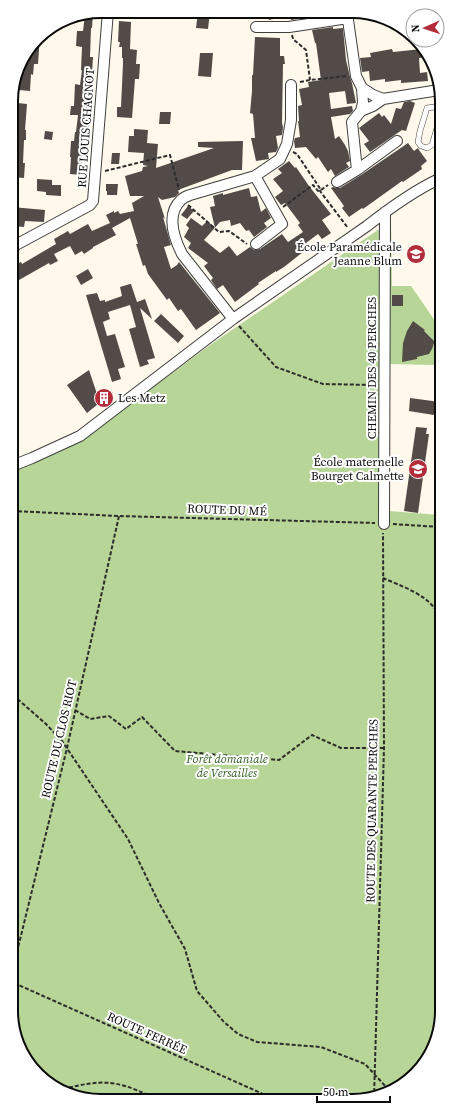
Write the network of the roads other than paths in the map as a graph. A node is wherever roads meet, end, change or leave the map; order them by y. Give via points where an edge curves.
1 (107, 18) edge
2 (334, 18) edge
3 (347, 18) edge
4 (256, 27) dead end
5 (291, 85) road end
6 (362, 88) junction
7 (434, 91) edge
8 (383, 98) junction
9 (435, 107) edge
10 (361, 111) junction
11 (435, 135) edge
12 (397, 141) dead end
13 (357, 170) junction
14 (254, 176) junction
15 (435, 181) edge
16 (337, 182) dead end
17 (385, 212) junction
18 (18, 244) edge
19 (256, 244) road end
20 (233, 319) junction
21 (18, 464) edge
22 (384, 524) road end

1 - 18 street, RUE LOUIS CHAGNOT via 93,201
2 - 4 street via 289,28
3 - 6 street via 356,76
5 - 14 street via 291,120 287,144 280,160
6 - 8 street
6 - 10 street
7 - 8 street
8 - 10 street
9 - 11 lane via 427,108 418,142 427,148 432,145
10 - 13 street via 352,122
12 - 13 street
13 - 16 street
14 - 19 street via 282,224
14 - 20 street via 190,195 182,199 173,215 176,242 182,254
15 - 17 street
17 - 20 street
17 - 22 street, CHEMIN DES 40 PERCHES
20 - 21 street via 80,436

